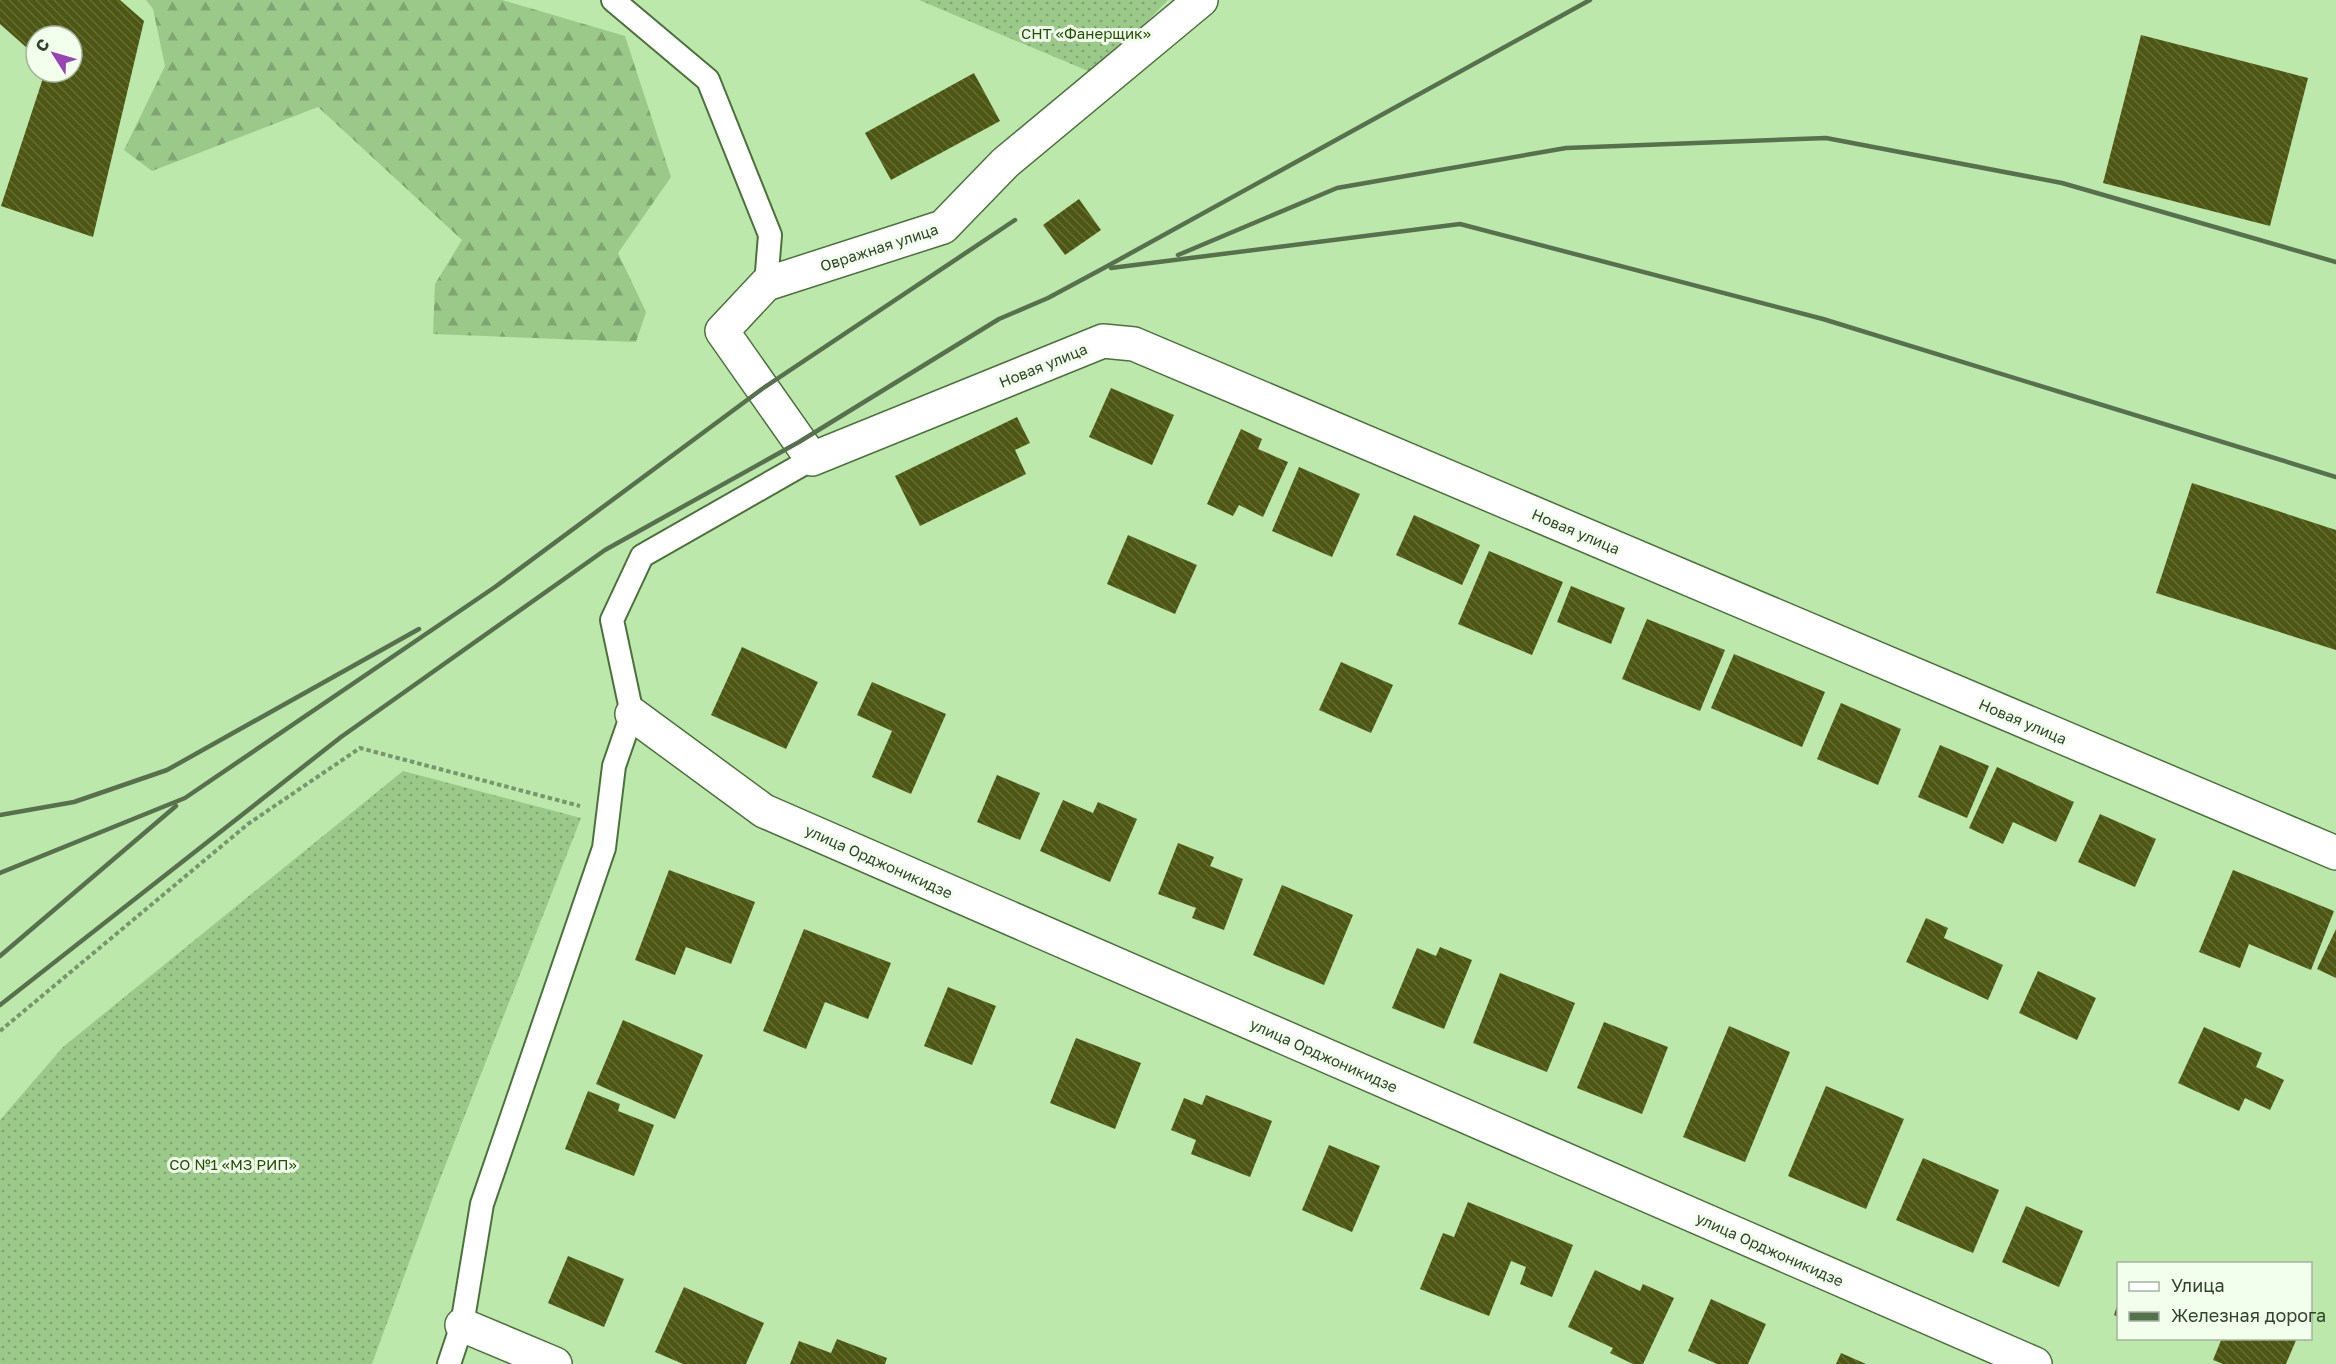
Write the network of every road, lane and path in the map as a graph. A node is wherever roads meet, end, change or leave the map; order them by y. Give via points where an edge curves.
1 (613, 0) edge
2 (1201, 0) edge
3 (766, 284) junction
4 (812, 459) junction
5 (632, 714) junction
6 (608, 813) junction
7 (2336, 853) edge
8 (0, 1031) edge
9 (462, 1325) junction
10 (2021, 1361) edge
11 (449, 1364) edge
12 (555, 1364) edge

1 - 3 lane via 708,80 770,234
2 - 3 street, Овражная улица via 1005,163 943,227
3 - 4 street, Овражная улица via 722,332
4 - 5 lane via 642,556 612,620
4 - 7 street, Новая улица via 1103,341 1134,344
5 - 6 lane via 614,766
5 - 10 street, улица Орджоникидзе via 764,810
6 - 8 path via 360,748 248,824
6 - 9 lane via 604,848 482,1204
9 - 11 lane
9 - 12 street

